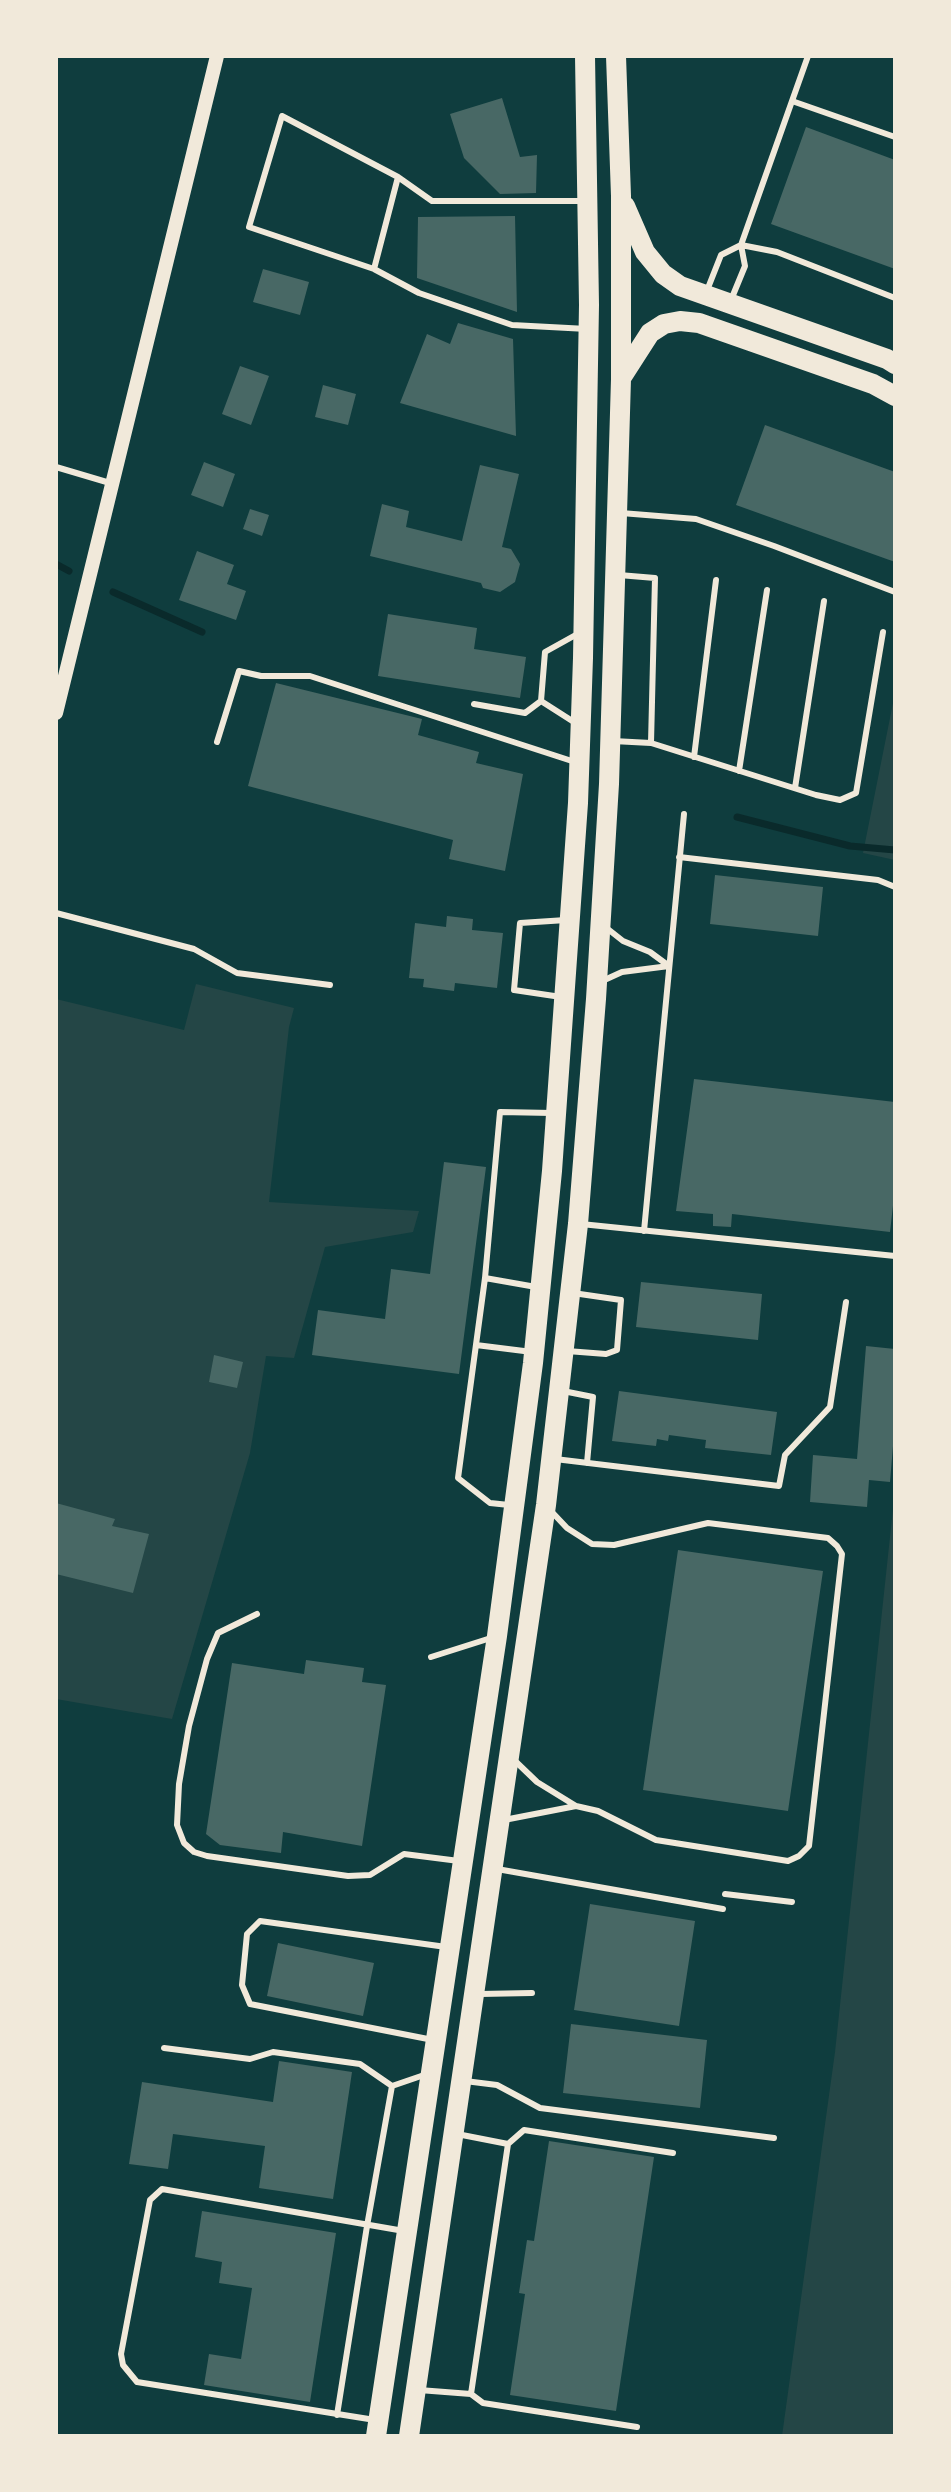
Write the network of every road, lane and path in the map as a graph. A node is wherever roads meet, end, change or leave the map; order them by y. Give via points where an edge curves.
1 (217, 56) edge
2 (585, 56) edge
3 (616, 56) edge
4 (623, 56) edge
5 (808, 56) edge
6 (618, 95) junction
7 (792, 101) junction
8 (895, 137) edge
9 (398, 177) junction
10 (621, 196) junction
11 (588, 201) junction
12 (741, 245) junction
13 (374, 269) junction
14 (705, 295) junction
15 (895, 298) edge
16 (730, 304) junction
17 (589, 329) junction
18 (895, 364) edge
19 (621, 379) junction
20 (895, 396) edge
21 (56, 467) edge
22 (112, 484) junction
23 (617, 512) junction
24 (615, 574) junction
25 (716, 580) dead end
26 (767, 590) dead end
27 (895, 592) edge
28 (824, 601) dead end
29 (584, 631) junction
30 (883, 632) dead end
31 (541, 701) junction
32 (474, 704) dead end
33 (56, 713) edge
34 (580, 726) junction
35 (611, 741) junction
36 (217, 742) dead end
37 (651, 743) junction
38 (694, 757) junction
39 (579, 763) junction
40 (739, 771) junction
41 (795, 788) junction
42 (684, 814) dead end
43 (679, 857) junction
44 (895, 887) edge
45 (56, 913) edge
46 (569, 920) junction
47 (601, 924) junction
48 (669, 966) junction
49 (597, 983) junction
50 (330, 985) dead end
51 (564, 997) junction
52 (556, 1113) junction
53 (578, 1224) junction
54 (644, 1231) junction
55 (895, 1256) edge
56 (485, 1278) junction
57 (540, 1288) junction
58 (570, 1292) junction
59 (846, 1302) dead end
60 (476, 1345) junction
61 (564, 1351) junction
62 (534, 1352) junction
63 (560, 1390) junction
64 (552, 1458) junction
65 (587, 1463) junction
66 (546, 1505) junction
67 (514, 1506) junction
68 (257, 1614) dead end
69 (497, 1636) junction
70 (431, 1657) dead end
71 (511, 1757) junction
72 (576, 1806) junction
73 (501, 1820) junction
74 (463, 1862) junction
75 (493, 1868) junction
76 (725, 1894) dead end
77 (792, 1902) dead end
78 (723, 1909) dead end
79 (450, 1947) junction
80 (532, 1993) dead end
81 (474, 1994) junction
82 (436, 2041) junction
83 (164, 2048) dead end
84 (431, 2073) junction
85 (461, 2080) junction
86 (392, 2086) junction
87 (454, 2134) junction
88 (774, 2138) dead end
89 (508, 2144) junction
90 (673, 2153) dead end
91 (367, 2226) junction
92 (407, 2231) junction
93 (415, 2390) junction
94 (471, 2394) junction
95 (337, 2415) junction
96 (637, 2427) dead end
97 (377, 2428) edge
98 (409, 2436) edge

1 - 22 street
2 - 11 main road
3 - 6 main road
4 - 6 main road
5 - 7 lane
6 - 10 main road
7 - 8 lane
7 - 12 lane
9 - 11 lane via 432,201
9 - 13 lane
9 - 13 lane via 282,116 249,227
10 - 14 main road via 645,252 663,274
10 - 19 main road
11 - 17 main road
12 - 14 lane via 721,255
12 - 15 lane via 777,252
12 - 16 lane via 745,266
13 - 17 lane via 419,293 512,325
14 - 16 main road
16 - 18 main road
17 - 29 main road
19 - 20 main road via 650,333 680,321 728,333
19 - 23 main road
21 - 22 lane
22 - 33 street
23 - 24 main road
23 - 27 lane via 696,519
24 - 35 main road
24 - 37 lane via 655,578
25 - 38 lane
26 - 40 lane
28 - 41 lane
29 - 31 lane via 545,652
29 - 34 main road
30 - 41 lane via 856,793 840,800
31 - 32 lane via 525,713
31 - 34 lane
34 - 39 main road
35 - 37 lane
35 - 47 main road
36 - 39 lane via 239,671 310,676
37 - 38 lane
38 - 40 lane
39 - 46 main road
40 - 41 lane
42 - 43 lane
43 - 44 lane via 878,880
43 - 48 lane
45 - 50 lane via 194,949 237,973
46 - 51 main road
46 - 51 lane via 520,923 514,990
47 - 48 lane
47 - 49 main road
48 - 49 lane via 622,972
48 - 54 lane
49 - 53 main road
51 - 52 main road
52 - 56 lane via 500,1112
52 - 57 main road
53 - 54 lane
53 - 58 main road
54 - 55 lane
56 - 57 lane
56 - 60 lane
57 - 62 main road
58 - 61 main road
58 - 61 lane via 621,1300 617,1350
59 - 65 lane via 830,1407 785,1455 779,1486
60 - 62 lane
60 - 67 lane via 458,1478 490,1503
61 - 63 main road
62 - 67 main road
63 - 64 main road
63 - 65 lane via 593,1397
64 - 65 lane
64 - 66 main road
66 - 71 main road
66 - 72 lane via 592,1544 614,1545 708,1523 828,1538 842,1554 809,1846 799,1856 788,1861 656,1840 598,1811
67 - 69 main road
68 - 74 lane via 218,1633 207,1659 179,1784 177,1825 184,1843 207,1856 348,1876 370,1875 404,1854
69 - 70 lane
69 - 74 main road
71 - 72 lane via 537,1782
71 - 73 main road
72 - 73 lane
73 - 75 main road
74 - 79 main road
75 - 78 lane
75 - 81 main road
76 - 77 lane
79 - 82 main road
79 - 82 lane via 260,1921 247,1934 242,1985 250,2004
80 - 81 lane
81 - 85 main road
82 - 84 main road
83 - 86 lane via 250,2059 273,2052 360,2064
84 - 86 lane
84 - 92 main road
85 - 87 main road
85 - 88 lane via 497,2085 540,2108
86 - 91 lane
87 - 89 lane
87 - 93 main road
89 - 90 lane via 524,2130
89 - 94 lane
91 - 92 lane
91 - 95 lane
91 - 95 lane via 162,2189 150,2200 121,2354 137,2382
92 - 97 main road
93 - 94 lane
93 - 98 main road
94 - 96 lane via 483,2403
95 - 97 lane

